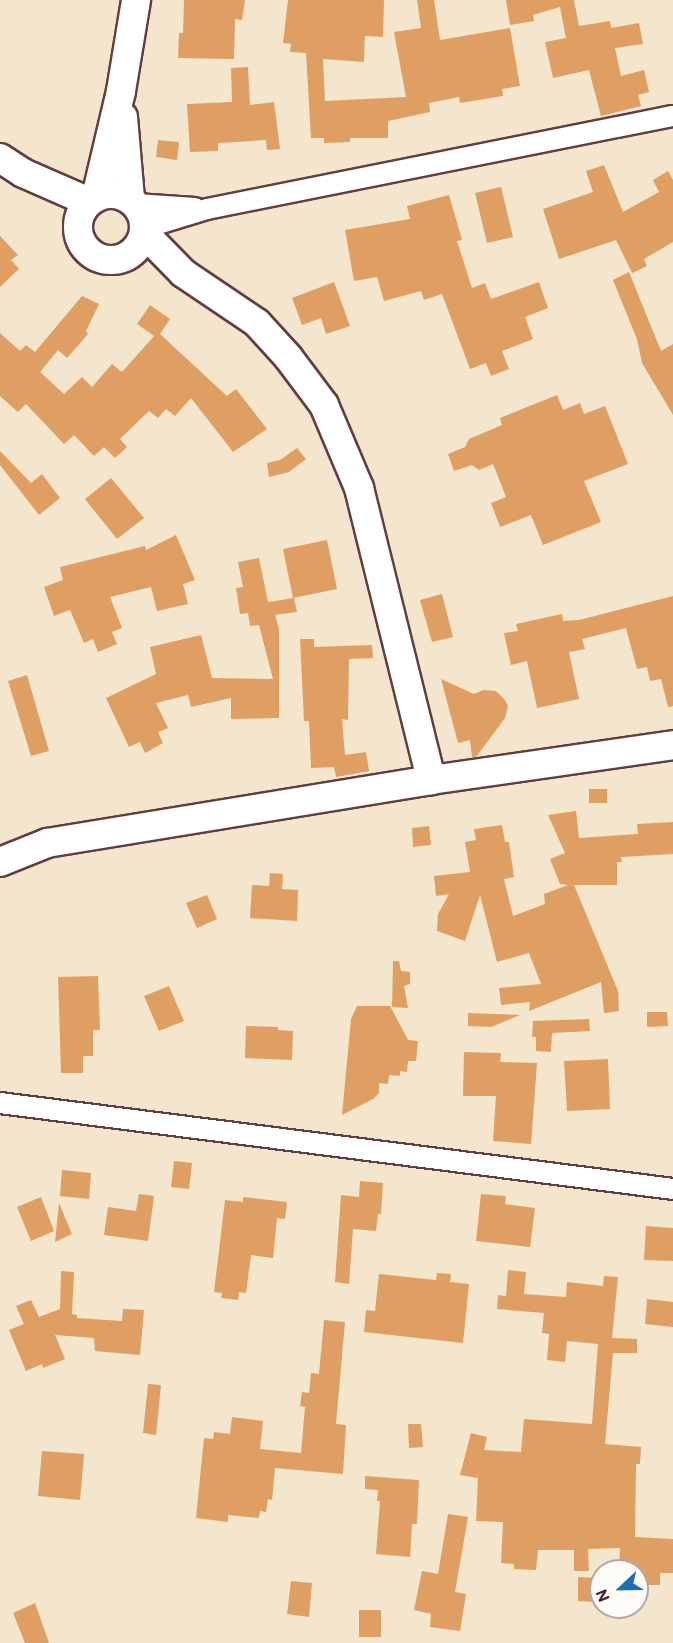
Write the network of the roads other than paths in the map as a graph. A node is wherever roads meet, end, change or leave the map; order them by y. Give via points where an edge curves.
1 (136, 0) edge
2 (121, 91) junction
3 (673, 116) edge
4 (11, 166) edge
5 (93, 199) junction
6 (139, 216) junction
7 (78, 232) junction
8 (118, 260) junction
9 (183, 273) junction
10 (673, 745) edge
11 (431, 780) junction
12 (0, 862) edge
13 (0, 1103) edge
14 (673, 1189) edge

1 - 2 street
2 - 5 street
2 - 6 street
3 - 6 street via 207,209
4 - 5 street
4 - 7 street
5 - 6 street via 113,193
5 - 7 street via 80,215
6 - 8 street via 139,245
6 - 9 street
7 - 8 street via 86,248 100,258
8 - 9 street
9 - 11 street via 257,323 324,405 359,488
10 - 11 street
11 - 12 street via 47,843
13 - 14 street

